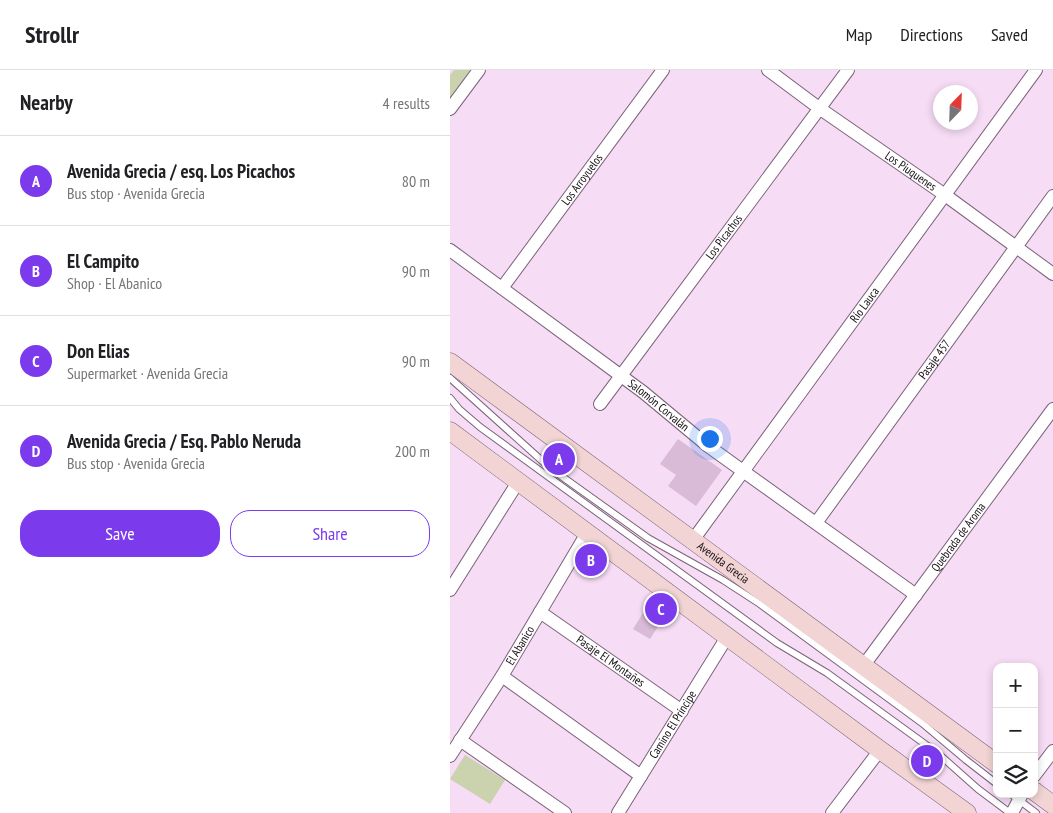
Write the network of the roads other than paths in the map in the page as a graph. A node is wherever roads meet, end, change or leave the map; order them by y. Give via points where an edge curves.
1 (479, 70) edge
2 (663, 70) edge
3 (768, 70) edge
4 (848, 70) edge
5 (1036, 70) edge
6 (450, 108) edge
7 (819, 108) junction
8 (945, 195) junction
9 (1053, 196) edge
10 (1016, 247) junction
11 (450, 250) edge
12 (1053, 274) edge
13 (502, 288) junction
14 (450, 362) edge
15 (620, 376) junction
16 (450, 378) edge
17 (450, 398) edge
18 (600, 404) dead end
19 (1053, 409) edge
20 (452, 437) edge
21 (743, 470) junction
22 (518, 482) junction
23 (816, 523) junction
24 (586, 533) junction
25 (692, 540) junction
26 (450, 590) edge
27 (916, 595) junction
28 (540, 612) junction
29 (727, 637) junction
30 (864, 666) junction
31 (502, 676) junction
32 (682, 711) junction
33 (460, 740) junction
34 (880, 750) junction
35 (1053, 751) edge
36 (450, 756) edge
37 (993, 761) edge
38 (1038, 771) edge
39 (641, 776) junction
40 (993, 781) edge
41 (1038, 794) edge
42 (1016, 798) edge
43 (1019, 798) edge
44 (1053, 805) edge
45 (836, 812) edge
46 (565, 813) edge
47 (618, 813) edge
48 (967, 813) edge
49 (1011, 813) edge
50 (1036, 813) edge

1 - 6 street
2 - 13 street, Los Arroyuelos
3 - 7 street, Los Piuquenes
4 - 7 street, Los Picachos
5 - 8 street, Río Lauca
7 - 8 street, Los Piuquenes
7 - 15 street, Los Picachos
8 - 10 street, Los Piuquenes
8 - 21 street, Río Lauca
9 - 10 street, Pasaje 457
10 - 12 street, Los Piuquenes
10 - 23 street, Pasaje 457
11 - 13 street, Salomón Corvalán
13 - 15 street, Salomón Corvalán
14 - 25 main road, Avenida Grecia
15 - 18 street, Los Picachos
15 - 21 street, Salomón Corvalán
16 - 40 lane via 550,468 648,538 760,604 922,723
17 - 49 lane via 480,426 777,643 827,673 906,730
19 - 27 street, Quebrada de Aroma
20 - 22 main road
21 - 23 street, Salomón Corvalán
21 - 25 street, Río Lauca
22 - 24 main road
22 - 26 street
23 - 27 street, Salomón Corvalán
24 - 28 street, El Abanico
24 - 29 main road
25 - 30 main road, Avenida Grecia
27 - 30 street, Quebrada de Aroma
28 - 31 street, El Abanico
28 - 32 street, Pasaje El Montañes
29 - 32 street, Camino El Príncipe
29 - 34 main road
30 - 37 main road, Avenida Grecia
31 - 33 street, El Abanico
31 - 39 street
32 - 39 street, Camino El Príncipe
33 - 36 street, El Abanico
33 - 46 street
34 - 45 street
34 - 48 main road
35 - 38 street
39 - 47 street, Camino El Príncipe
41 - 44 main road
42 - 49 street
43 - 50 lane

